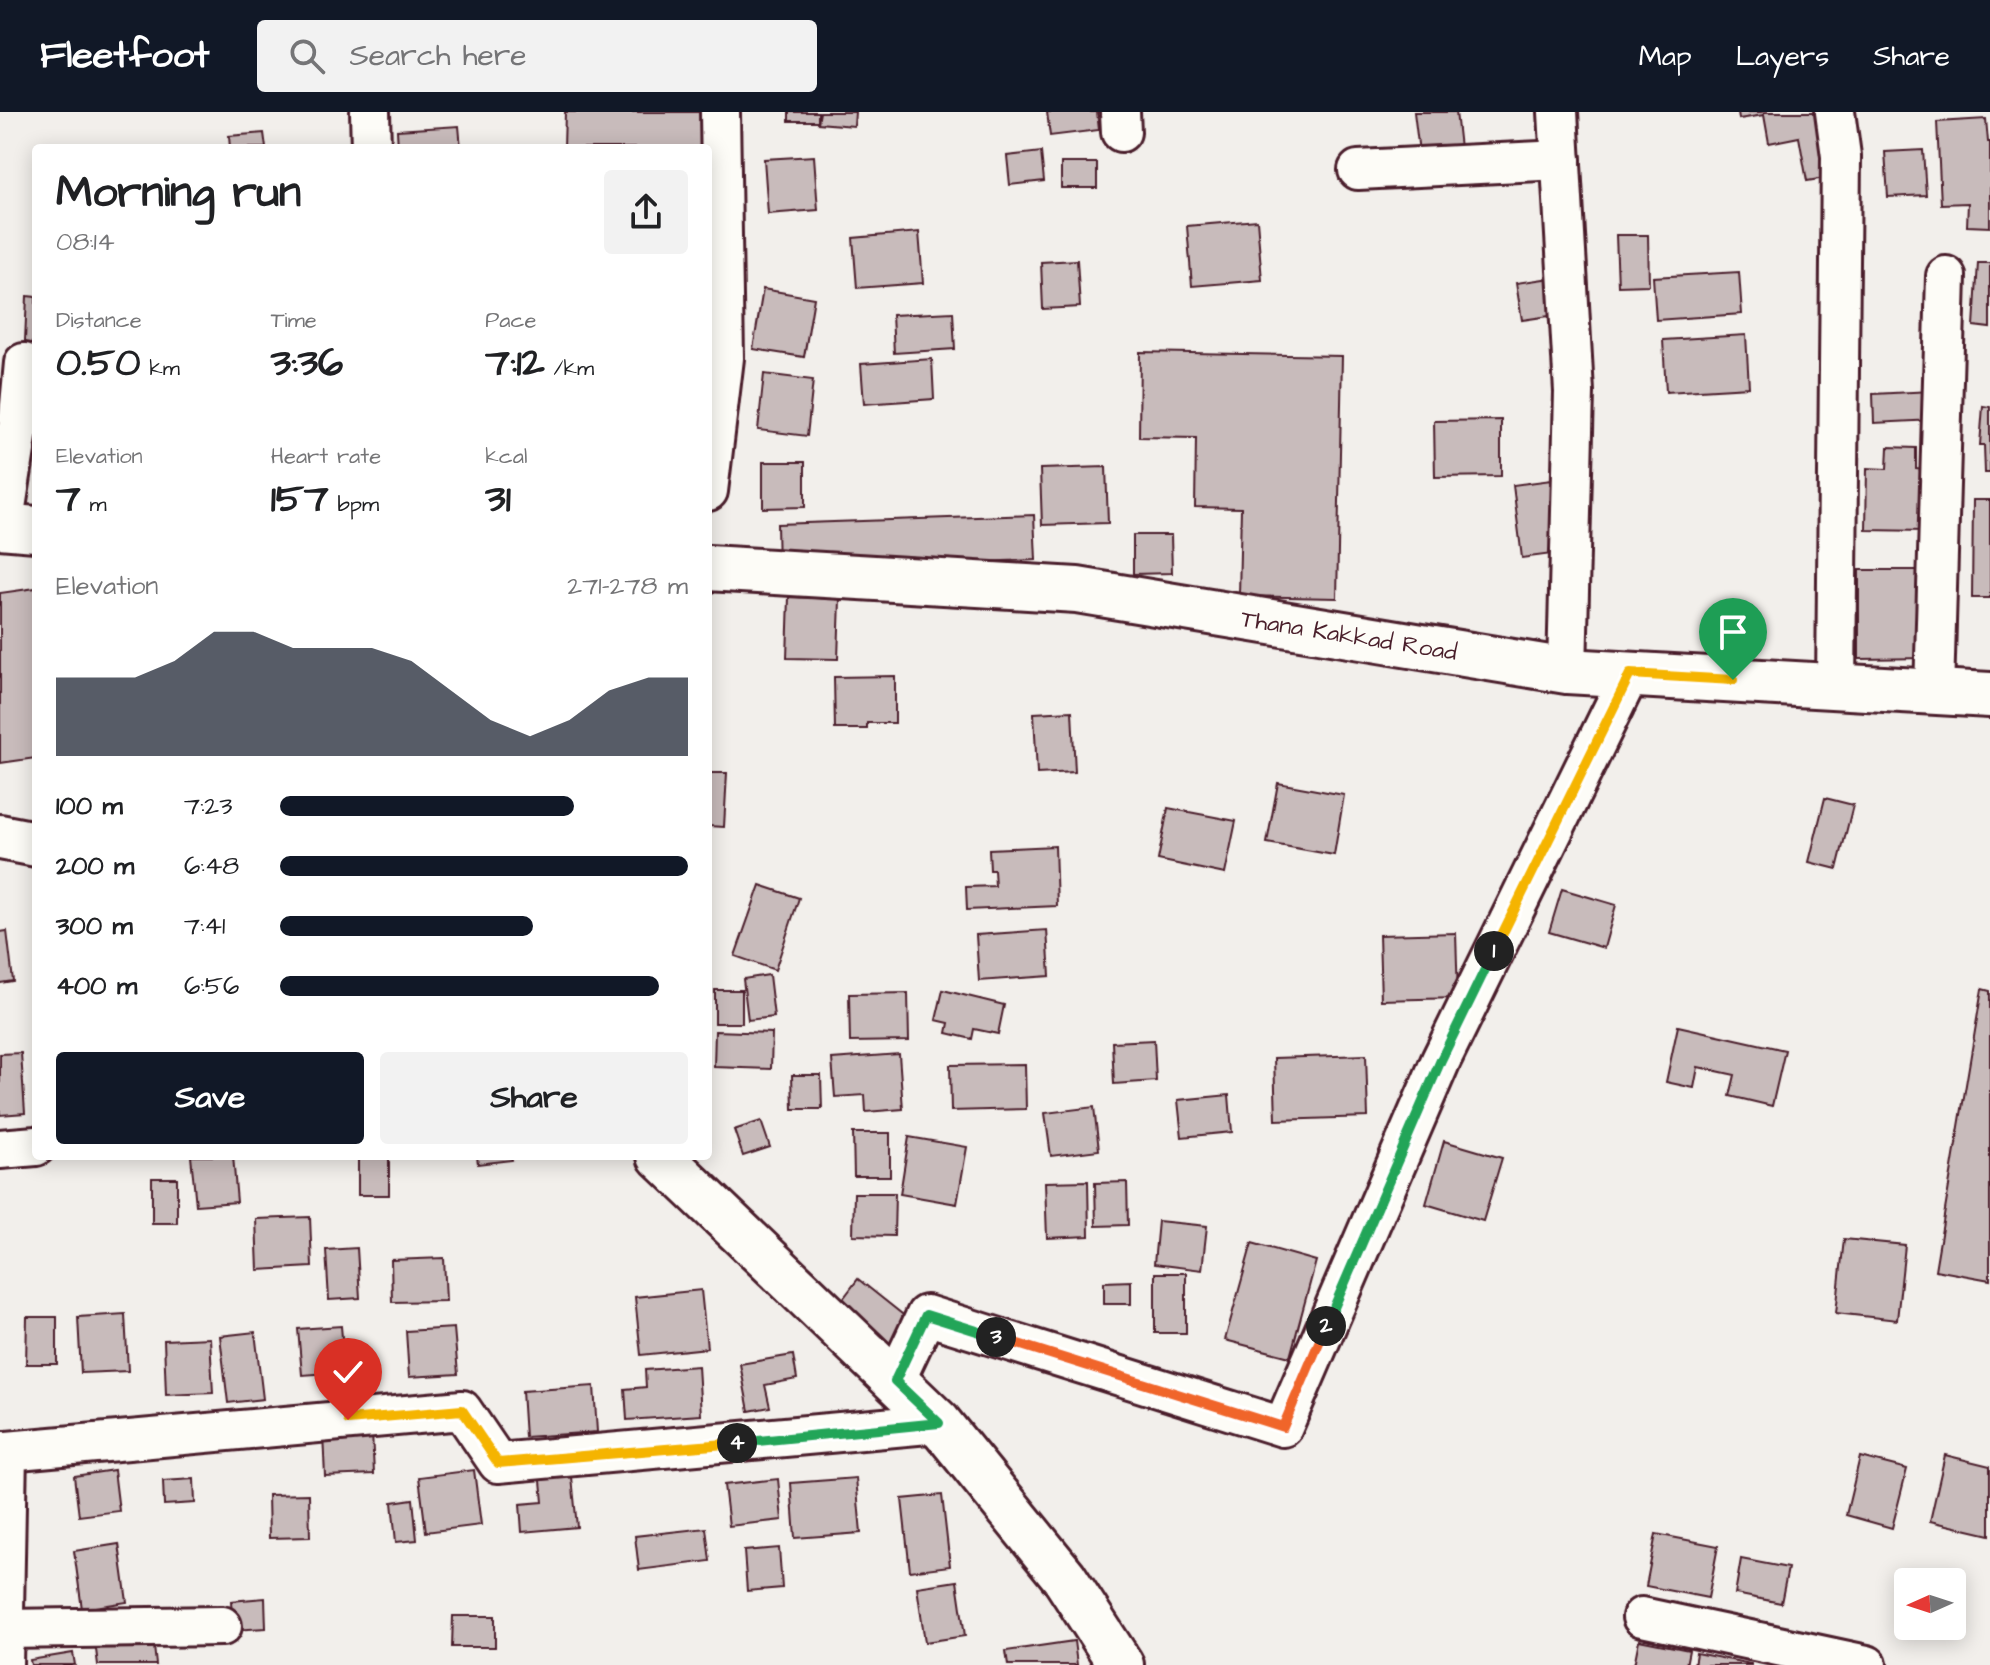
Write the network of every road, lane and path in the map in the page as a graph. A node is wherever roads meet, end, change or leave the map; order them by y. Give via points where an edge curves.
1 (370, 112) edge
2 (720, 112) edge
3 (1558, 112) edge
4 (1835, 112) edge
5 (371, 144) edge
6 (1561, 160) junction
7 (1358, 170) dead end
8 (1946, 276) dead end
9 (24, 363) dead end
10 (712, 458) edge
11 (13, 527) edge
12 (712, 568) edge
13 (1567, 671) junction
14 (1630, 674) junction
15 (1836, 686) junction
16 (1934, 692) junction
17 (1990, 695) edge
18 (0, 837) edge
19 (32, 843) edge
20 (32, 1146) edge
21 (0, 1149) edge
22 (664, 1160) edge
23 (895, 1381) junction
24 (939, 1423) junction
25 (4, 1451) edge
26 (1642, 1617) dead end
27 (222, 1626) dead end
28 (3, 1647) edge
29 (1121, 1665) edge
30 (1867, 1665) edge

1 - 5 street
2 - 10 street via 724,358
3 - 6 street
4 - 15 street via 1841,156
6 - 7 street
6 - 13 street via 1574,392
8 - 16 street
9 - 11 street
12 - 13 main road, Thana Kakkad Road via 1077,590
13 - 14 main road, Thana Kakkad Road
14 - 15 main road, Thana Kakkad Road
14 - 23 street via 1441,1060 1283,1427 926,1315
15 - 16 main road, Thana Kakkad Road
16 - 17 main road, Thana Kakkad Road
18 - 19 main road
20 - 21 street
22 - 23 main road
23 - 24 main road
24 - 25 street via 498,1463 462,1410
24 - 29 main road via 1064,1577
25 - 28 street
26 - 30 street
27 - 28 street

